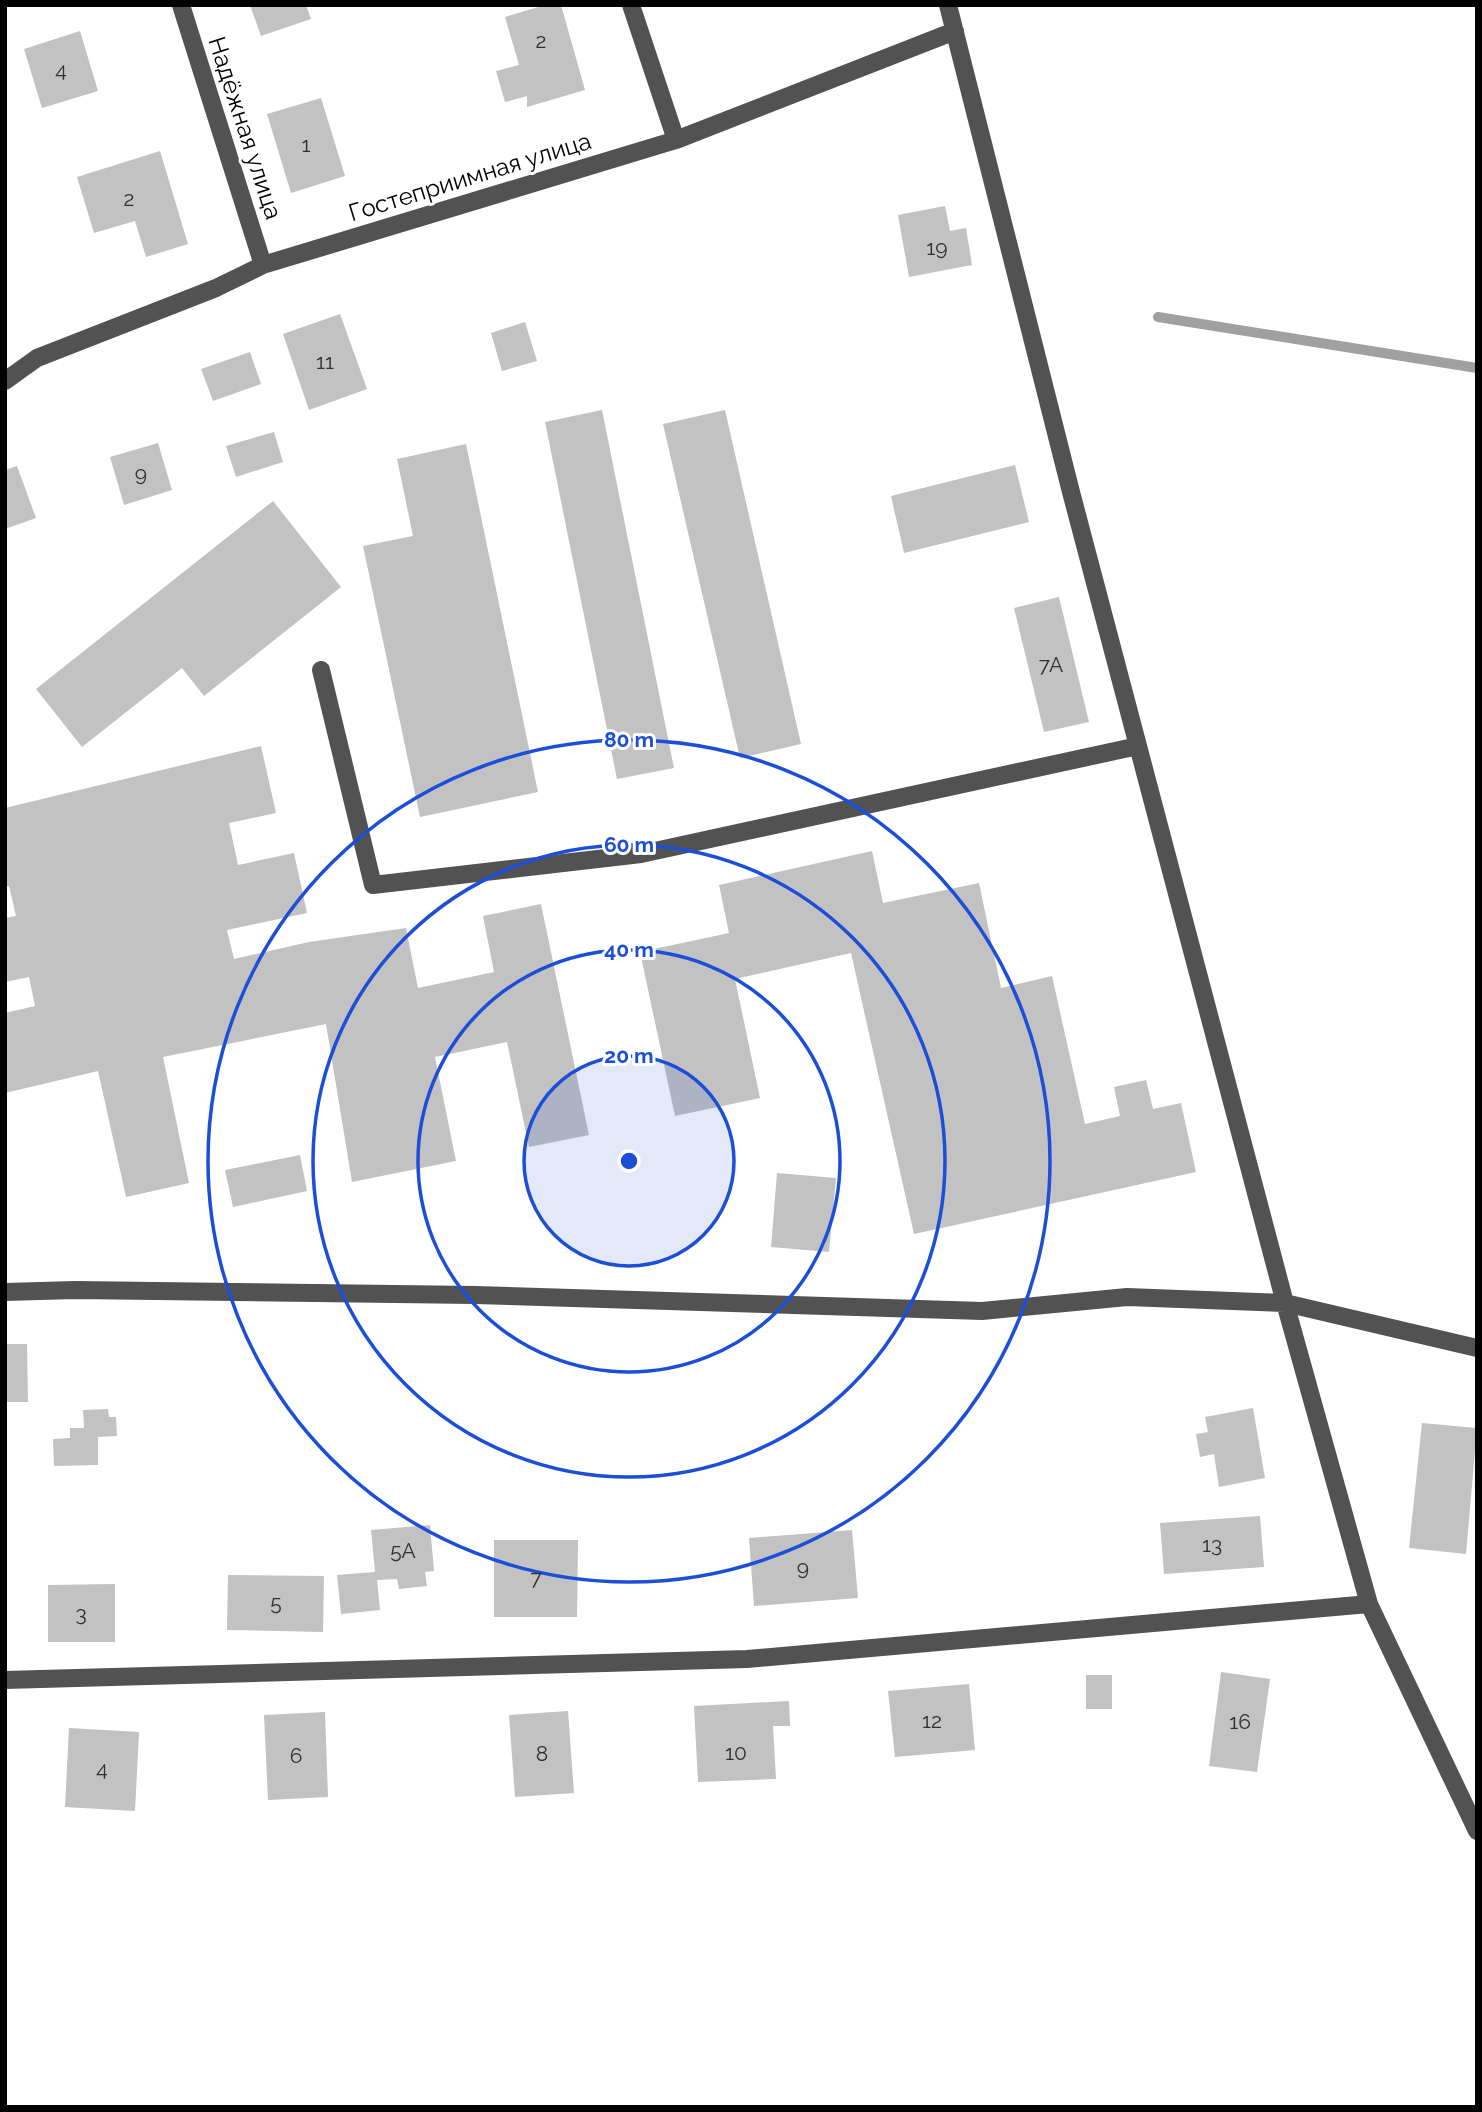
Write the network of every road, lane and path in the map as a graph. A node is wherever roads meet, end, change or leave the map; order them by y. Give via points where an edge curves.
1 (181, 5) edge
2 (631, 5) edge
3 (948, 5) edge
4 (956, 31) junction
5 (676, 140) junction
6 (263, 265) junction
7 (5, 381) edge
8 (321, 670) dead end
9 (1138, 746) junction
10 (5, 1292) edge
11 (1285, 1303) junction
12 (1477, 1348) edge
13 (1369, 1604) junction
14 (5, 1680) edge
15 (1470, 1805) edge
16 (1477, 1831) edge

1 - 6 street, Надёжная улица
2 - 5 street
3 - 4 street
4 - 5 street, Гостеприимная улица
4 - 9 street
5 - 6 street, Гостеприимная улица
6 - 7 street, Гостеприимная улица via 37,358
8 - 9 street via 373,885 641,854
9 - 11 street
10 - 11 street via 475,1295 982,1311 1127,1297
11 - 12 street
11 - 13 street
13 - 14 street via 747,1659
13 - 15 street
15 - 16 street

